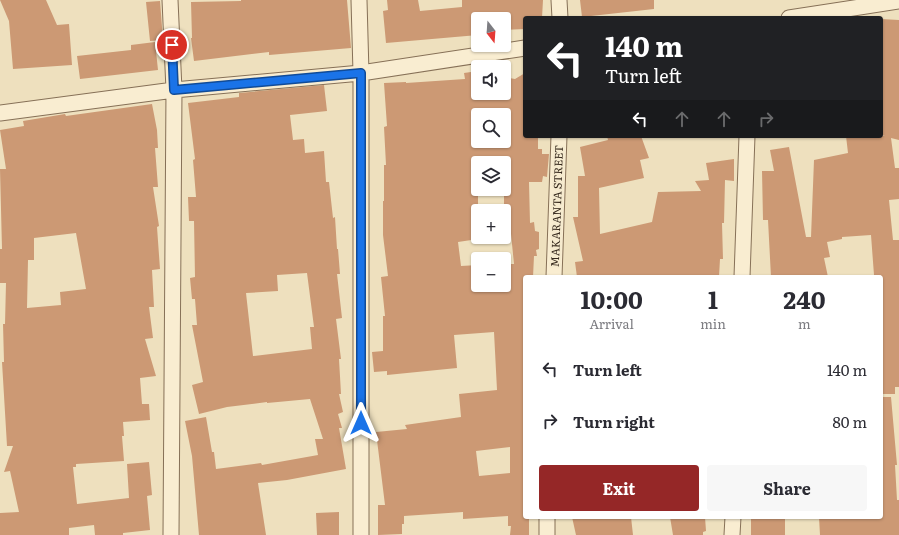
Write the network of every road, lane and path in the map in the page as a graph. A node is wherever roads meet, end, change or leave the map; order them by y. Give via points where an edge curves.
1 (170, 0) edge
2 (359, 0) edge
3 (559, 0) edge
4 (899, 1) edge
5 (560, 16) edge
6 (802, 16) edge
7 (523, 48) edge
8 (361, 73) junction
9 (174, 90) junction
10 (0, 112) edge
11 (559, 138) edge
12 (747, 138) edge
13 (554, 275) edge
14 (742, 275) edge
15 (548, 519) edge
16 (733, 519) edge
17 (171, 535) edge
18 (361, 535) edge
19 (547, 535) edge
20 (732, 535) edge

1 - 9 street
2 - 8 street
3 - 5 street
4 - 6 street
7 - 8 street
8 - 9 street
8 - 18 street
9 - 10 street
9 - 17 street
11 - 13 street, MAKARANTA STREET
12 - 14 street
15 - 19 street
16 - 20 street

